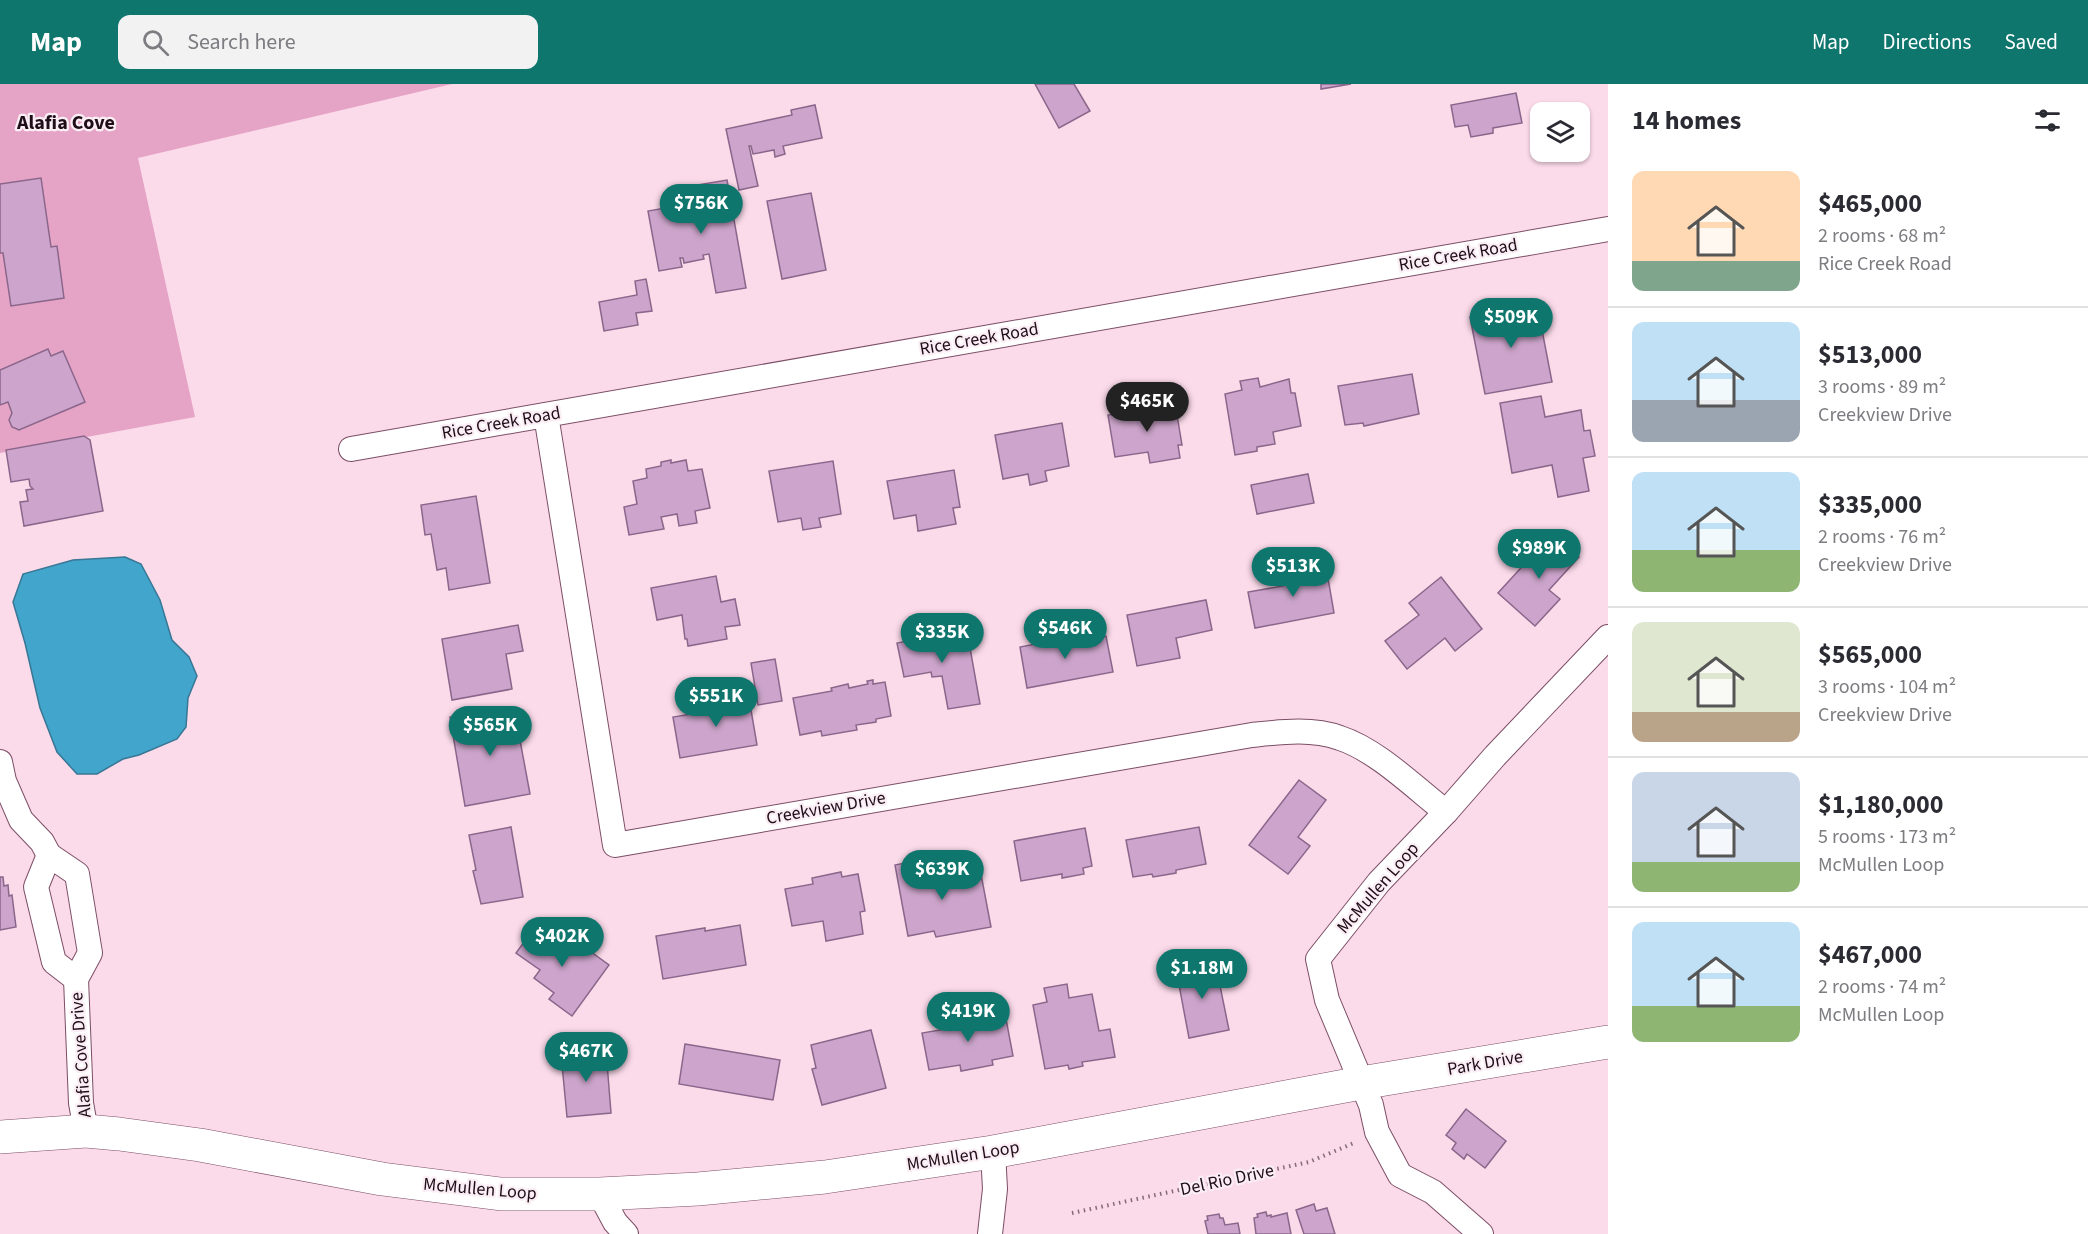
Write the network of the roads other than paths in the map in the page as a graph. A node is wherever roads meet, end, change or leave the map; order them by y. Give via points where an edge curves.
1 (1608, 229) edge
2 (546, 415) junction
3 (351, 449) dead end
4 (1608, 637) edge
5 (0, 762) edge
6 (1446, 812) junction
7 (49, 855) junction
8 (85, 916) junction
9 (45, 926) junction
10 (76, 979) junction
11 (1608, 1042) edge
12 (1361, 1083) junction
13 (86, 1131) junction
14 (0, 1137) edge
15 (993, 1152) junction
16 (600, 1194) junction
17 (626, 1234) edge
18 (990, 1234) edge
19 (1481, 1234) edge

1 - 2 street, Rice Creek Road
2 - 3 street, Rice Creek Road
2 - 6 street, Creekview Drive via 615,845 1252,735 1297,731 1340,737 1377,757
4 - 6 street, McMullen Loop
5 - 7 street, Alafia Cove Drive via 4,782 21,820
6 - 12 street, McMullen Loop via 1379,882 1318,959 1327,1000
7 - 8 street, Alafia Cove Drive via 77,874
7 - 9 street, Alafia Cove Drive via 36,887
8 - 9 street
8 - 10 street, Alafia Cove Drive via 90,953
9 - 10 street, Alafia Cove Drive via 54,962
10 - 13 street, Alafia Cove Drive via 81,1103
11 - 12 street, Park Drive
12 - 15 street, McMullen Loop
12 - 19 street via 1377,1132 1400,1175 1432,1192
13 - 14 street, McMullen Loop
13 - 16 street, McMullen Loop via 200,1145 382,1179 501,1194
15 - 16 street, McMullen Loop via 772,1182
15 - 18 street via 995,1189
16 - 17 street

